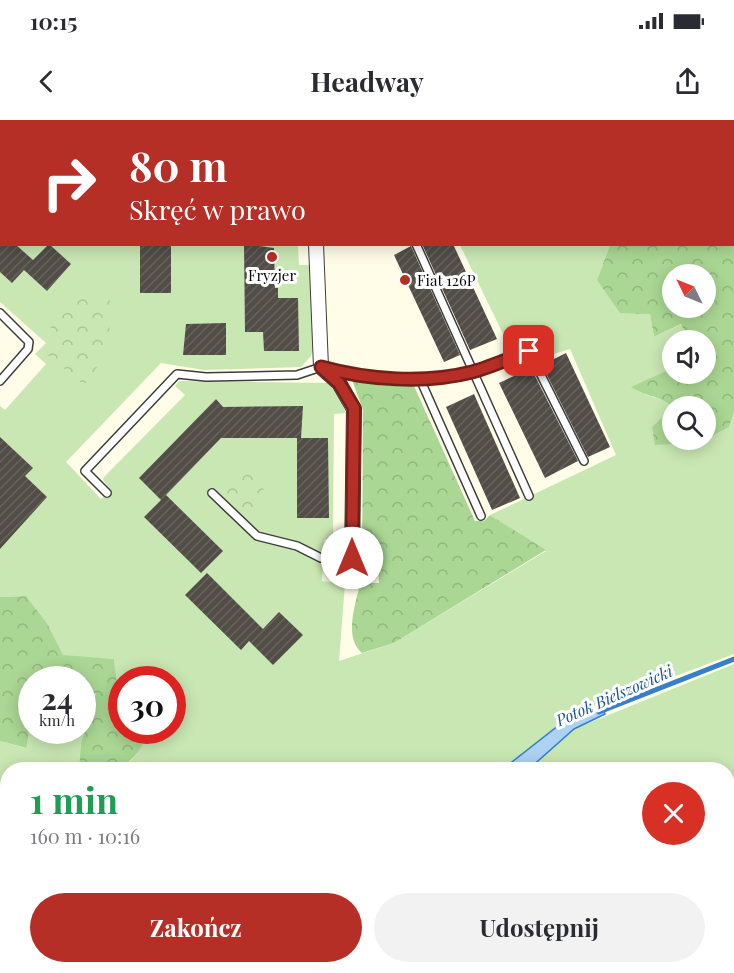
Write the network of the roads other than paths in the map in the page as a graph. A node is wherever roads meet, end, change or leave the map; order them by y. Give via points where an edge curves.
1 (316, 246) edge
2 (417, 246) edge
3 (0, 314) edge
4 (321, 367) junction
5 (472, 372) junction
6 (420, 379) junction
7 (0, 381) edge
8 (584, 461) dead end
9 (107, 493) dead end
10 (212, 493) dead end
11 (529, 496) dead end
12 (481, 516) dead end
13 (352, 558) joint

1 - 4 street
2 - 5 lane
3 - 7 lane via 29,342 28,349
4 - 6 lane via 346,374
4 - 9 lane via 297,375 177,374 85,471
4 - 13 street via 339,383 354,408
5 - 6 lane
5 - 8 lane via 529,351
5 - 11 lane
6 - 12 lane
10 - 13 lane via 256,536 297,546 321,558

